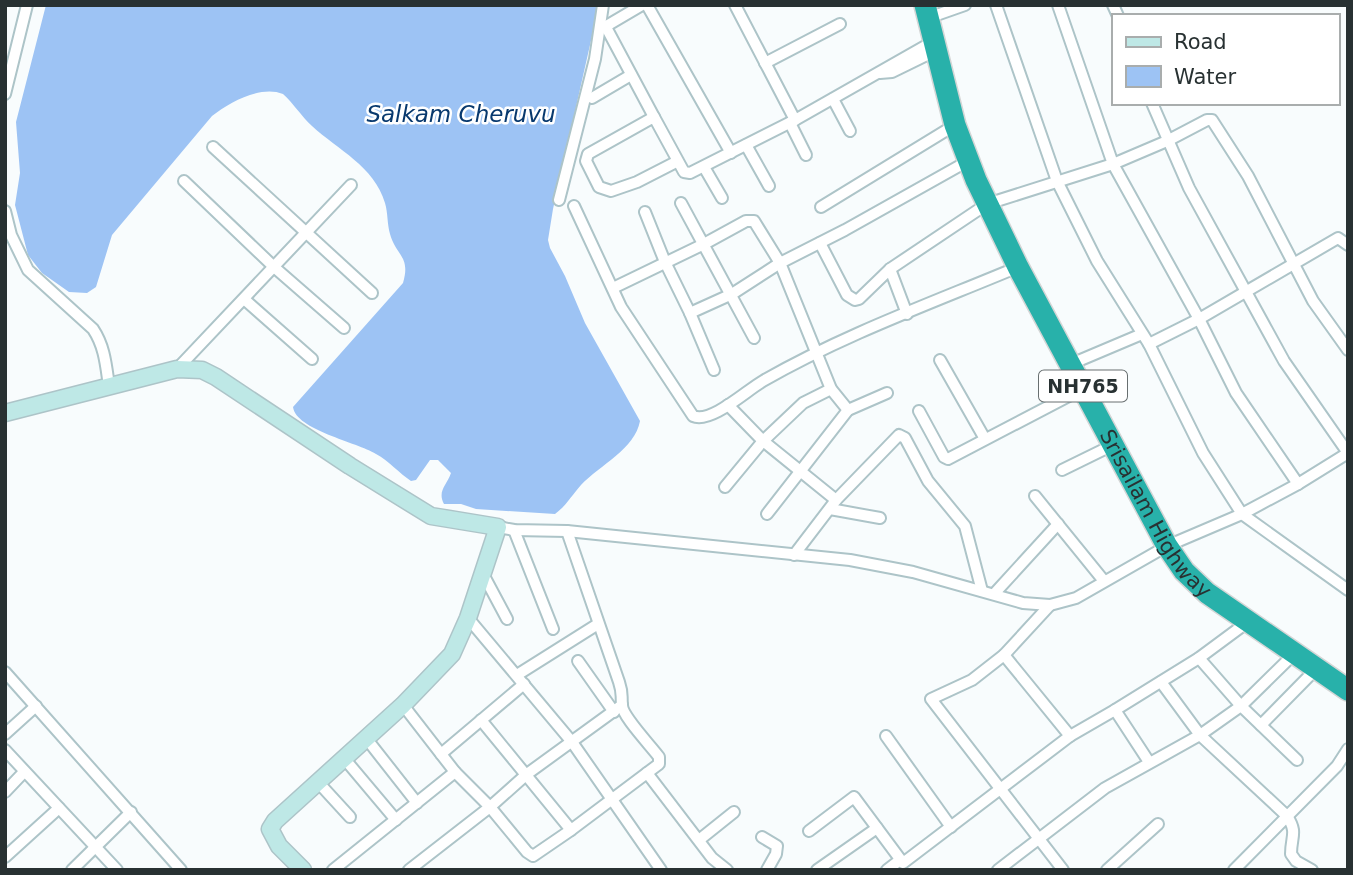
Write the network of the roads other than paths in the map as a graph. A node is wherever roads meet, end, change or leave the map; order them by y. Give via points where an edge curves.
1 (27, 5) edge
2 (603, 5) edge
3 (642, 5) edge
4 (647, 5) edge
5 (965, 5) edge
6 (996, 5) edge
7 (1058, 5) edge
8 (738, 6) edge
9 (927, 12) edge
10 (840, 24) dead end
11 (936, 45) junction
12 (765, 63) junction
13 (631, 75) junction
14 (5, 94) edge
15 (592, 98) dead end
16 (833, 99) junction
17 (1153, 105) edge
18 (654, 117) junction
19 (792, 121) junction
20 (955, 125) junction
21 (850, 131) dead end
22 (1167, 141) junction
23 (746, 145) junction
24 (213, 147) dead end
25 (731, 153) junction
26 (806, 155) dead end
27 (678, 161) junction
28 (968, 162) junction
29 (1113, 164) junction
30 (704, 167) junction
31 (184, 181) dead end
32 (1057, 181) junction
33 (351, 185) dead end
34 (769, 186) dead end
35 (722, 198) dead end
36 (559, 200) dead end
37 (681, 203) dead end
38 (987, 204) junction
39 (574, 206) dead end
40 (821, 207) dead end
41 (5, 211) edge
42 (645, 212) dead end
43 (307, 231) junction
44 (820, 243) junction
45 (705, 244) junction
46 (1348, 245) edge
47 (665, 262) junction
48 (780, 263) junction
49 (1295, 264) junction
50 (274, 267) junction
51 (1018, 267) junction
52 (890, 269) junction
53 (612, 288) junction
54 (1246, 291) junction
55 (372, 293) dead end
56 (732, 294) junction
57 (244, 299) junction
58 (690, 313) junction
59 (907, 314) junction
60 (1199, 319) junction
61 (344, 328) dead end
62 (1142, 334) junction
63 (754, 338) dead end
64 (1149, 344) junction
65 (1348, 349) edge
66 (816, 352) junction
67 (312, 359) dead end
68 (940, 359) dead end
69 (1071, 364) junction
70 (177, 369) junction
71 (714, 370) dead end
72 (109, 387) junction
73 (1084, 388) junction
74 (831, 389) junction
75 (887, 393) dead end
76 (728, 405) junction
77 (848, 410) junction
78 (919, 411) dead end
79 (5, 413) edge
80 (985, 439) junction
81 (763, 441) junction
82 (1113, 445) junction
83 (1346, 458) edge
84 (801, 469) junction
85 (1062, 470) dead end
86 (1298, 484) junction
87 (725, 487) dead end
88 (1035, 496) dead end
89 (833, 504) junction
90 (766, 514) dead end
91 (1242, 514) junction
92 (880, 518) dead end
93 (1058, 524) junction
94 (506, 529) junction
95 (568, 531) junction
96 (1167, 546) junction
97 (794, 555) junction
98 (483, 574) junction
99 (1104, 581) junction
100 (1348, 590) edge
101 (982, 591) junction
102 (994, 594) junction
103 (1050, 606) junction
104 (468, 618) junction
105 (507, 619) dead end
106 (1249, 621) junction
107 (598, 624) junction
108 (553, 629) dead end
109 (1295, 653) junction
110 (1003, 655) junction
111 (1199, 658) junction
112 (578, 661) dead end
113 (1315, 669) junction
114 (5, 672) edge
115 (521, 679) junction
116 (1161, 682) junction
117 (1344, 683) edge
118 (403, 705) junction
119 (36, 706) junction
120 (1241, 706) junction
121 (618, 709) junction
122 (1115, 710) junction
123 (481, 720) junction
124 (1261, 725) junction
125 (5, 734) edge
126 (1200, 734) junction
127 (886, 736) dead end
128 (1070, 736) junction
129 (366, 738) junction
130 (572, 742) junction
131 (1348, 749) edge
132 (5, 750) edge
133 (441, 754) junction
134 (344, 757) junction
135 (1297, 760) dead end
136 (1149, 762) junction
137 (24, 772) junction
138 (456, 772) junction
139 (647, 773) junction
140 (527, 774) junction
141 (317, 781) junction
142 (1000, 789) junction
143 (5, 792) edge
144 (613, 799) junction
145 (417, 803) junction
146 (490, 807) junction
147 (59, 808) junction
148 (131, 812) junction
149 (734, 812) dead end
150 (1287, 816) junction
151 (350, 817) dead end
152 (396, 820) junction
153 (1158, 824) dead end
154 (951, 827) junction
155 (877, 828) junction
156 (571, 830) junction
157 (809, 831) dead end
158 (762, 837) dead end
159 (1038, 838) junction
160 (699, 840) junction
161 (96, 846) junction
162 (5, 857) edge
163 (903, 864) edge
164 (300, 869) edge
165 (72, 870) edge
166 (117, 870) edge
167 (181, 870) edge
168 (332, 870) edge
169 (409, 870) edge
170 (661, 870) edge
171 (727, 870) edge
172 (767, 870) edge
173 (817, 870) edge
174 (887, 870) edge
175 (998, 870) edge
176 (1063, 870) edge
177 (1107, 870) edge
178 (1234, 870) edge
179 (1312, 870) edge

1 - 14 street
2 - 36 street
3 - 13 street via 608,24 607,29
4 - 25 street
5 - 9 street
6 - 32 street
7 - 29 street
8 - 12 street
9 - 11 highway, Srisailam Highway / NH765
10 - 12 street
11 - 16 street via 890,64
11 - 20 highway, Srisailam Highway / NH765
12 - 19 street
13 - 15 street
13 - 18 street
16 - 19 street
16 - 21 street
17 - 22 street
18 - 27 street
18 - 27 street via 588,154 588,168 599,187 611,191
19 - 23 street
19 - 26 street
20 - 28 highway, Srisailam Highway / NH765
20 - 40 street
22 - 29 street
22 - 49 street via 1207,120 1214,122
22 - 54 street
23 - 25 street
23 - 34 street
24 - 43 street
25 - 30 street
27 - 30 street via 687,173
28 - 38 highway, Srisailam Highway / NH765
28 - 44 street
29 - 32 street
29 - 60 street
30 - 35 street
31 - 50 street
32 - 38 street
32 - 62 street via 1097,261
33 - 43 street
37 - 45 street
38 - 51 highway, Srisailam Highway / NH765
38 - 52 street
39 - 53 street
41 - 72 street via 28,270 99,337
42 - 47 street
43 - 50 street
43 - 55 street
44 - 48 street
44 - 52 street via 845,291 855,300
45 - 47 street
45 - 48 street via 750,220 757,223
45 - 56 street
46 - 49 street via 1338,238
47 - 53 street
47 - 58 street
48 - 56 street
48 - 66 street
49 - 54 street
49 - 65 street via 1313,300
50 - 57 street
50 - 61 street
51 - 59 street
51 - 69 highway, Srisailam Highway / NH765
52 - 59 street
53 - 76 street via 693,415 703,418
54 - 60 street
54 - 83 street
56 - 58 street
56 - 63 street
57 - 67 street
57 - 70 street
58 - 71 street
59 - 66 street
60 - 64 street
60 - 86 street via 1236,393
62 - 64 street
62 - 69 street
64 - 91 street via 1203,453
66 - 74 street
66 - 76 street
68 - 80 street
69 - 73 highway, Srisailam Highway / NH765
70 - 72 street
70 - 94 street via 202,370 216,377 431,516
72 - 79 street
73 - 80 street
73 - 82 highway, Srisailam Highway / NH765
74 - 77 street
74 - 81 street via 803,402
75 - 77 street
76 - 81 street
77 - 84 street
78 - 80 street via 944,457 951,458
81 - 84 street
81 - 87 street
82 - 85 street
82 - 96 highway, Srisailam Highway / NH765
83 - 86 street
84 - 89 street
84 - 90 street
86 - 91 street
88 - 93 street
89 - 92 street
89 - 97 street
89 - 101 street via 895,438 905,438 928,481 965,526
91 - 96 street
91 - 100 street
93 - 99 street
93 - 102 street
94 - 95 street
94 - 98 street
94 - 108 street
95 - 97 street
95 - 107 street
96 - 99 street
96 - 106 highway, Srisailam Highway / NH765 via 1207,593
97 - 101 street via 913,572
98 - 104 street
98 - 105 street
99 - 103 street via 1076,598
101 - 102 street
102 - 103 street
103 - 110 street
104 - 115 street
104 - 118 street via 452,654
106 - 109 highway, Srisailam Highway / NH765
106 - 111 street
107 - 115 street
107 - 121 street via 623,695
109 - 113 highway, Srisailam Highway / NH765
109 - 120 street
110 - 128 street
110 - 142 street via 972,680 931,699
111 - 116 street
111 - 120 street
112 - 121 street
113 - 117 highway, Srisailam Highway / NH765
113 - 124 street
114 - 119 street
115 - 123 street
115 - 130 street
116 - 122 street
116 - 126 street
118 - 129 street
118 - 133 street
119 - 125 street
119 - 148 street
120 - 124 street
120 - 126 street
121 - 130 street
121 - 139 street via 660,759
122 - 128 street
122 - 136 street
123 - 133 street
123 - 140 street
124 - 135 street
126 - 136 street
126 - 150 street
127 - 154 street
128 - 142 street
129 - 134 street
129 - 145 street
130 - 140 street
130 - 144 street
131 - 150 street
132 - 137 street
133 - 138 street
134 - 141 street
134 - 152 street
136 - 159 street
137 - 143 street
137 - 147 street
138 - 145 street
138 - 146 street
139 - 144 street
139 - 160 street
140 - 146 street
140 - 156 street
141 - 151 street
141 - 164 street via 270,829 275,843
142 - 154 street
142 - 159 street
144 - 156 street
144 - 170 street
145 - 152 street
146 - 156 street via 533,856
146 - 169 street
147 - 161 street
147 - 162 street
148 - 161 street
148 - 167 street
149 - 160 street
150 - 178 street
150 - 179 street via 1295,835 1291,854
152 - 168 street
153 - 177 street
154 - 163 street
155 - 157 street via 854,797
155 - 163 street
155 - 173 street
158 - 172 street via 778,846
159 - 175 street
159 - 176 street
160 - 171 street
161 - 165 street
161 - 166 street
163 - 174 street

